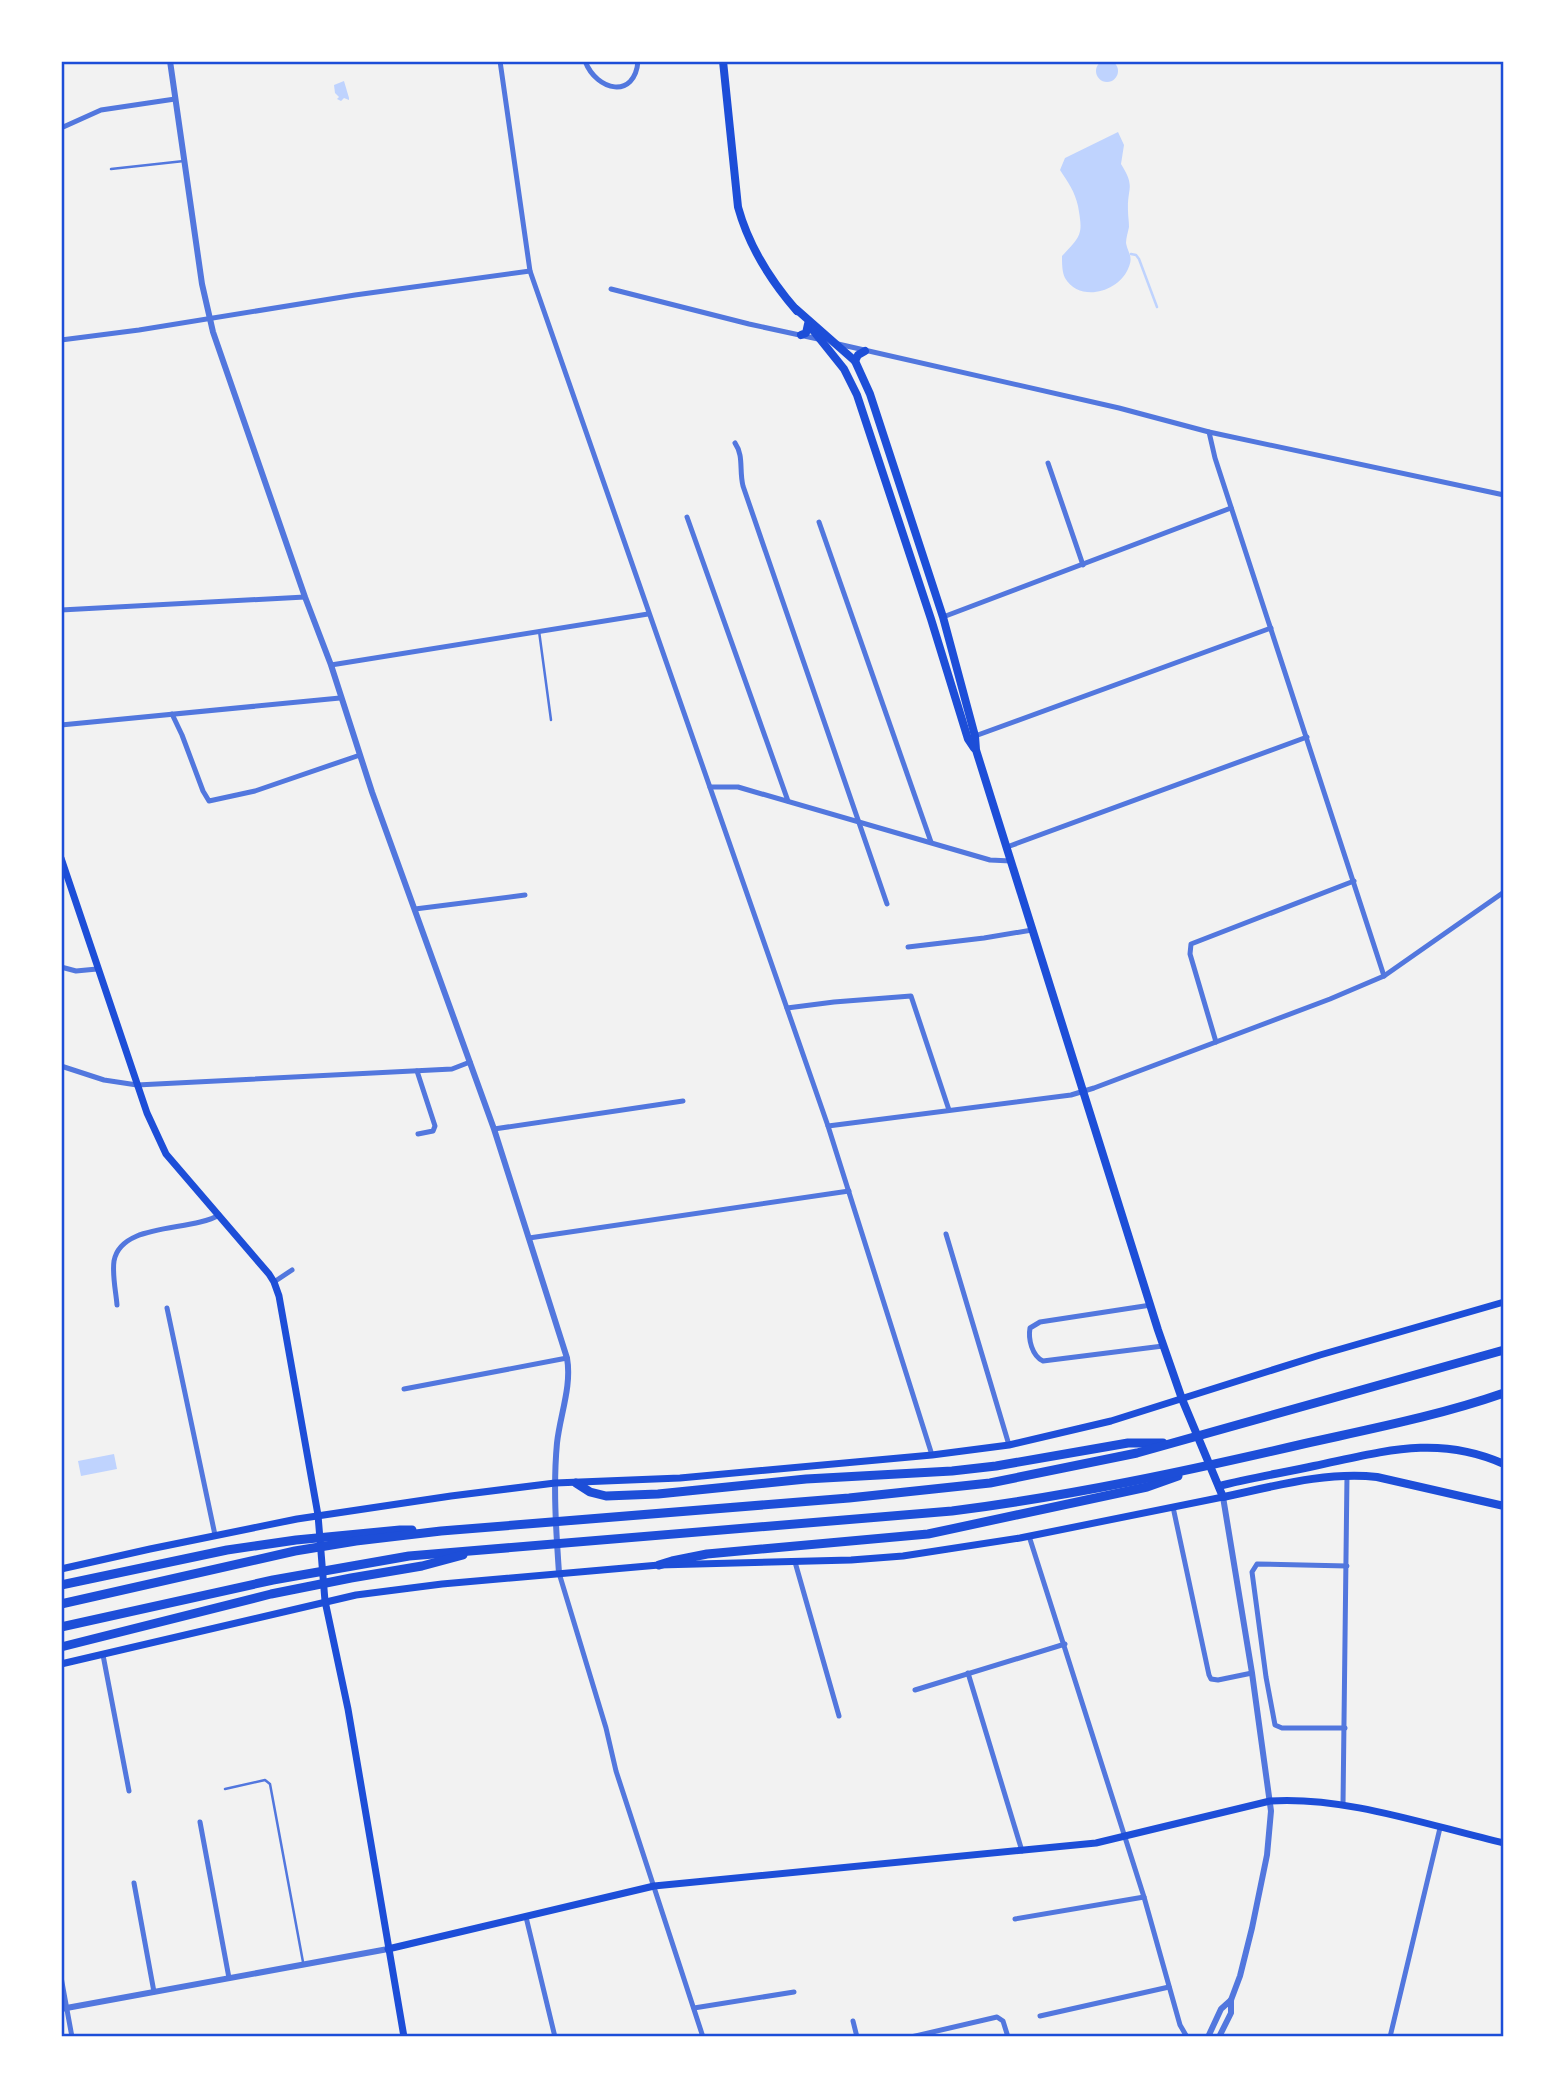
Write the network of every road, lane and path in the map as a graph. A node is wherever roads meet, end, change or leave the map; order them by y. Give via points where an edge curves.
1 (170, 61) edge
2 (500, 61) edge
3 (585, 61) edge
4 (638, 61) edge
5 (723, 61) edge
6 (175, 99) junction
7 (61, 128) edge
8 (184, 161) junction
9 (111, 169) dead end
10 (530, 271) junction
11 (611, 289) dead end
12 (796, 309) junction
13 (209, 319) junction
14 (808, 324) junction
15 (801, 335) junction
16 (821, 336) junction
17 (61, 340) edge
18 (831, 346) junction
19 (865, 351) junction
20 (855, 361) junction
21 (1209, 432) junction
22 (735, 443) dead end
23 (1048, 463) dead end
24 (1504, 495) edge
25 (1231, 508) junction
26 (687, 517) dead end
27 (820, 522) dead end
28 (1083, 565) junction
29 (305, 597) junction
30 (61, 610) edge
31 (648, 614) junction
32 (943, 617) junction
33 (1271, 628) junction
34 (539, 631) junction
35 (331, 665) junction
36 (340, 698) junction
37 (172, 714) junction
38 (551, 720) dead end
39 (61, 726) edge
40 (971, 737) junction
41 (1307, 737) junction
42 (360, 755) junction
43 (709, 787) junction
44 (788, 801) junction
45 (859, 823) junction
46 (931, 842) junction
47 (1007, 847) junction
48 (61, 858) edge
49 (1011, 861) junction
50 (1354, 881) junction
51 (1504, 892) edge
52 (525, 895) dead end
53 (887, 904) dead end
54 (415, 909) junction
55 (1032, 930) junction
56 (908, 947) dead end
57 (61, 967) edge
58 (97, 969) junction
59 (1384, 976) junction
60 (787, 1008) junction
61 (1216, 1042) junction
62 (470, 1062) junction
63 (61, 1066) edge
64 (417, 1071) junction
65 (137, 1085) junction
66 (1084, 1091) junction
67 (683, 1101) dead end
68 (949, 1110) junction
69 (828, 1126) junction
70 (494, 1129) junction
71 (418, 1134) dead end
72 (849, 1191) junction
73 (219, 1215) junction
74 (946, 1234) dead end
75 (529, 1238) junction
76 (292, 1270) dead end
77 (274, 1282) junction
78 (1504, 1302) edge
79 (117, 1305) dead end
80 (1151, 1305) junction
81 (167, 1308) dead end
82 (1163, 1346) junction
83 (1504, 1350) edge
84 (567, 1357) junction
85 (404, 1389) dead end
86 (1504, 1393) edge
87 (1182, 1399) junction
88 (1171, 1444) junction
89 (1009, 1445) junction
90 (932, 1455) junction
91 (1504, 1464) edge
92 (1189, 1471) junction
93 (1347, 1475) junction
94 (555, 1483) junction
95 (576, 1483) junction
96 (1218, 1483) junction
97 (1223, 1497) junction
98 (1504, 1506) edge
99 (1173, 1507) junction
100 (318, 1515) junction
101 (441, 1531) junction
102 (215, 1535) junction
103 (1029, 1536) junction
104 (472, 1552) junction
105 (794, 1562) junction
106 (659, 1565) junction
107 (1347, 1566) junction
108 (61, 1569) edge
109 (559, 1573) junction
110 (61, 1585) edge
111 (325, 1601) junction
112 (61, 1604) edge
113 (61, 1627) edge
114 (1065, 1644) junction
115 (61, 1647) edge
116 (103, 1655) junction
117 (61, 1664) edge
118 (968, 1673) junction
119 (1252, 1673) junction
120 (915, 1690) dead end
121 (839, 1716) dead end
122 (1345, 1728) junction
123 (225, 1789) dead end
124 (129, 1791) dead end
125 (1270, 1801) junction
126 (1343, 1805) junction
127 (200, 1822) dead end
128 (1440, 1828) junction
129 (1124, 1837) junction
130 (1504, 1843) edge
131 (1021, 1851) junction
132 (134, 1883) dead end
133 (654, 1886) junction
134 (1144, 1897) junction
135 (526, 1917) junction
136 (1014, 1919) dead end
137 (388, 1949) junction
138 (303, 1966) junction
139 (61, 1977) edge
140 (229, 1978) junction
141 (1169, 1987) junction
142 (154, 1992) junction
143 (794, 1992) dead end
144 (1231, 2000) junction
145 (64, 2008) edge
146 (694, 2008) junction
147 (1041, 2016) dead end
148 (853, 2021) dead end
149 (1186, 2036) edge
150 (72, 2037) edge
151 (404, 2037) edge
152 (555, 2037) edge
153 (703, 2037) edge
154 (858, 2037) edge
155 (911, 2037) edge
156 (1008, 2037) edge
157 (1208, 2037) edge
158 (1219, 2037) edge
159 (1390, 2037) edge

1 - 6 street
2 - 10 street
3 - 4 street via 600,83 619,87 631,81
5 - 12 main road via 743,226 779,290
6 - 7 street via 101,110
6 - 8 street
8 - 9 lane
8 - 13 street
10 - 13 street
10 - 31 street
11 - 15 street
12 - 14 main road
12 - 16 main road
13 - 17 street
13 - 29 street
14 - 15 main road
14 - 16 main road
15 - 16 street
16 - 18 main road
18 - 19 street
18 - 20 main road
18 - 40 main road via 857,395
19 - 20 main road
19 - 21 street
20 - 32 main road via 882,428
21 - 24 street
21 - 25 street
22 - 45 street via 741,455 743,486
23 - 28 street
25 - 28 street
25 - 33 street
26 - 44 street
27 - 46 street
28 - 32 street
29 - 30 street
29 - 35 street
31 - 34 street
31 - 43 street
32 - 40 main road
33 - 40 street
33 - 41 street
34 - 35 street
34 - 38 lane
35 - 36 street
36 - 37 street
36 - 42 street
37 - 39 street
37 - 42 street via 209,801 255,791
40 - 47 main road
41 - 47 street
41 - 50 street
42 - 54 street
43 - 44 street via 738,787
43 - 60 street
44 - 45 street
45 - 46 street
45 - 53 street
46 - 49 street via 990,860
47 - 49 main road
48 - 58 main road
49 - 55 main road
50 - 59 street
50 - 61 street via 1197,940 1189,947
51 - 59 street
52 - 54 street
54 - 62 street
55 - 56 street
55 - 66 main road
57 - 58 street
58 - 65 main road
59 - 61 street
60 - 68 street via 912,997
60 - 69 street
61 - 66 street
62 - 64 street via 452,1069
62 - 70 street
63 - 65 street
64 - 65 street
64 - 71 street via 435,1126 433,1131
65 - 73 main road via 162,1148
66 - 68 street
66 - 80 main road
67 - 70 street
68 - 69 street
69 - 72 street
70 - 75 street
72 - 75 street
72 - 90 street
73 - 77 main road
73 - 79 street via 202,1223 141,1234 127,1242 114,1259
74 - 89 street
75 - 84 street
76 - 77 street
77 - 100 main road
78 - 87 main road
80 - 82 main road
80 - 82 street via 1041,1322 1030,1328 1029,1337 1035,1356 1043,1361
81 - 102 street
82 - 87 main road
83 - 88 highway
84 - 85 street
84 - 94 street
86 - 92 highway via 1442,1412
87 - 89 main road
87 - 96 main road
88 - 95 highway via 1128,1443 952,1471 658,1494 606,1496
88 - 101 highway via 950,1488
89 - 90 main road
90 - 95 main road
91 - 96 main road via 1460,1449 1404,1449
92 - 104 highway via 952,1511
92 - 106 highway via 1159,1484 938,1533 707,1554
93 - 97 main road
93 - 98 main road via 1377,1477
93 - 107 street
94 - 95 main road
94 - 100 main road
94 - 109 street
96 - 97 main road
97 - 99 main road
97 - 119 street
99 - 103 main road
99 - 119 street via 1209,1675 1219,1680
100 - 102 main road
100 - 111 main road
101 - 110 highway via 400,1530 296,1540
101 - 112 highway via 295,1551
102 - 108 main road
103 - 105 main road via 903,1556
103 - 114 street
104 - 113 highway via 347,1566
104 - 115 highway via 444,1562 271,1594
105 - 106 main road
105 - 121 street
106 - 109 main road
107 - 122 street
107 - 122 street via 1257,1564 1252,1572 1275,1725
109 - 111 main road
109 - 133 street
111 - 116 main road
111 - 137 main road
114 - 118 street
114 - 129 street
116 - 117 main road
116 - 124 street
118 - 120 street
118 - 131 street
119 - 125 street
122 - 126 street
123 - 138 lane via 265,1780 270,1784
125 - 126 main road
125 - 129 main road
125 - 144 street via 1267,1855
126 - 128 main road
127 - 140 street
128 - 130 main road
128 - 159 street
129 - 131 main road
129 - 134 street
131 - 133 main road
132 - 142 street
133 - 135 main road
133 - 146 street
134 - 136 street
134 - 141 street
135 - 137 main road
135 - 152 street
137 - 138 street
137 - 151 main road
138 - 140 street
139 - 145 street
140 - 142 street
141 - 147 street
141 - 149 street
142 - 145 street
143 - 146 street
144 - 157 street via 1221,2009
144 - 158 street via 1231,2013
145 - 150 street
146 - 153 street
148 - 154 street
155 - 156 street via 997,2017

